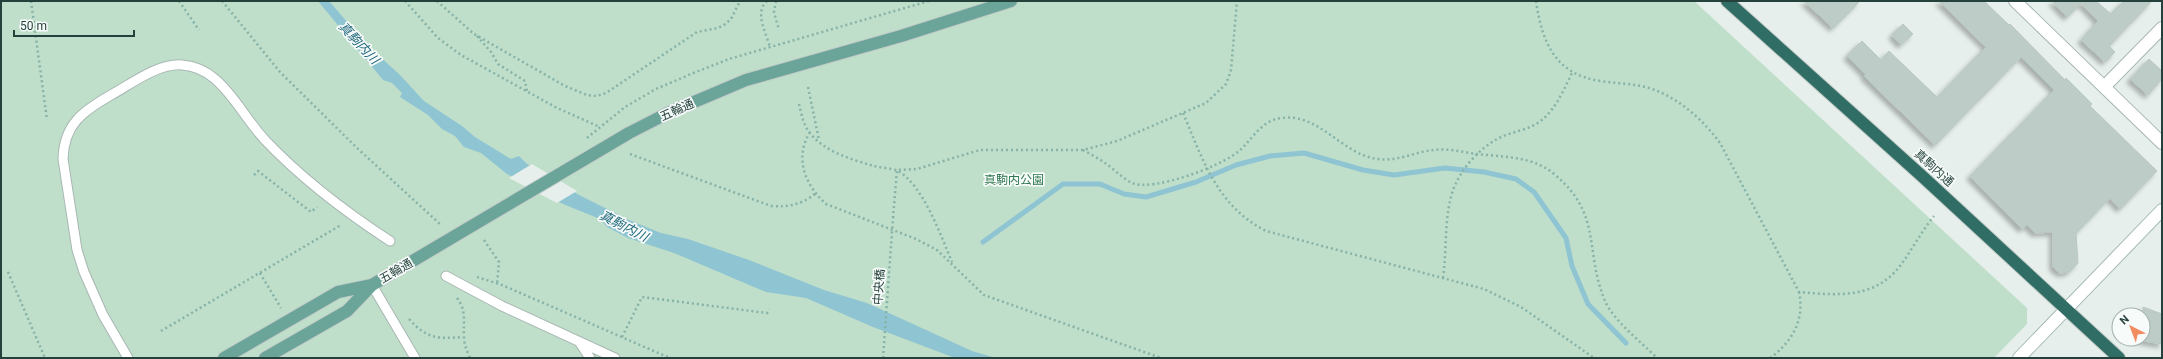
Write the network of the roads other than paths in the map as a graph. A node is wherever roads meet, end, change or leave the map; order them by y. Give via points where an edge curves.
1 (1010, 1) edge
2 (1727, 1) edge
3 (2015, 1) edge
4 (2162, 28) edge
5 (2104, 87) junction
6 (2162, 143) edge
7 (2162, 210) edge
8 (390, 241) dead end
9 (446, 276) dead end
10 (372, 285) junction
11 (2066, 309) junction
12 (578, 340) junction
13 (128, 358) edge
14 (224, 358) edge
15 (266, 358) edge
16 (415, 358) edge
17 (590, 358) edge
18 (615, 358) edge
19 (2019, 358) edge
20 (2119, 358) edge

1 - 10 main road, 五輪通 via 894,38 746,80 668,113
2 - 11 highway, 真駒内通
3 - 5 street
4 - 5 street
5 - 6 street
7 - 11 street
8 - 13 lane via 310,183 264,139 234,100 208,73 181,65 149,74 89,108 69,131 63,146 77,250 93,294
9 - 12 lane via 502,306
10 - 14 main road, 五輪通 via 338,292
10 - 15 main road, 五輪通 via 346,311
10 - 16 lane
11 - 19 street
11 - 20 highway, 真駒内通
12 - 17 lane
12 - 18 lane

